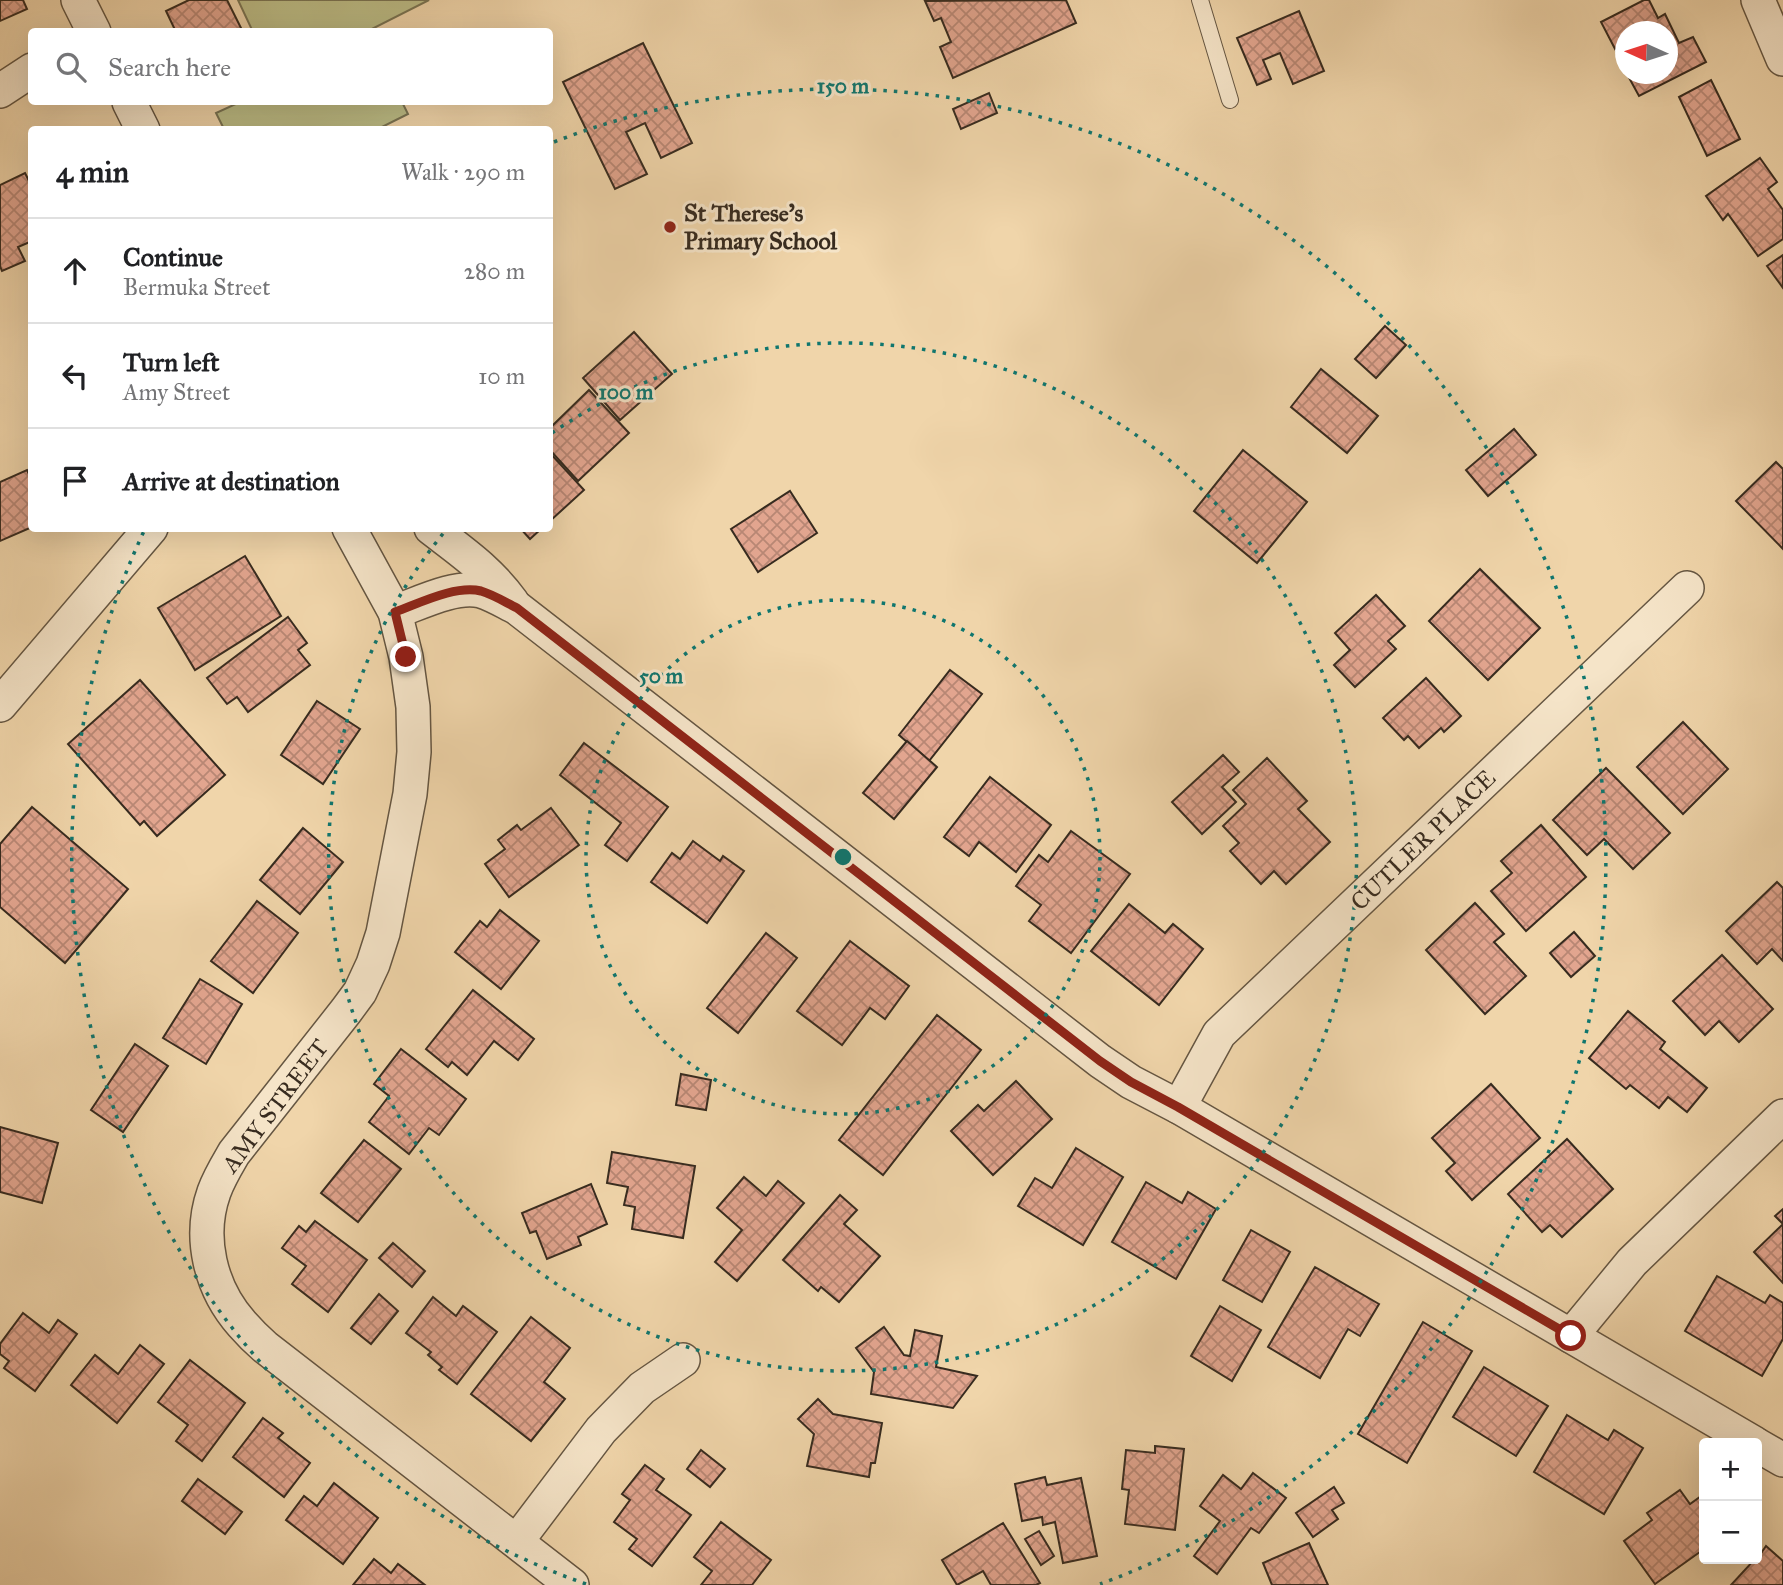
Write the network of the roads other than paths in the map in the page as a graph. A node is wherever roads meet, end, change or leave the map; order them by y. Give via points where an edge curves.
1 (1200, 0) edge
2 (1758, 0) edge
3 (1783, 59) edge
4 (28, 73) edge
5 (0, 92) edge
6 (1230, 100) dead end
7 (130, 105) edge
8 (141, 126) edge
9 (147, 532) edge
10 (351, 532) edge
11 (436, 532) edge
12 (1686, 588) dead end
13 (517, 608) junction
14 (395, 612) junction
15 (0, 705) edge
16 (1178, 1107) junction
17 (1783, 1116) edge
18 (1571, 1336) junction
19 (683, 1360) dead end
20 (1745, 1438) edge
21 (1762, 1448) edge
22 (1783, 1460) edge
23 (517, 1541) junction
24 (572, 1585) edge

1 - 6 lane
2 - 3 street
4 - 5 street
7 - 8 street
9 - 15 street
10 - 14 street, AMY STREET
11 - 13 street via 496,581
12 - 16 street, CUTLER PLACE via 1219,1034
13 - 14 street via 495,596 463,589
13 - 16 street via 1100,1061
14 - 23 street, AMY STREET via 413,707 414,752 383,933 360,992 222,1174 209,1214 210,1263 228,1305 265,1347
16 - 18 street
17 - 18 street via 1632,1262
18 - 20 street
19 - 23 street via 642,1388 601,1430
21 - 22 street
23 - 24 street, AMY STREET

